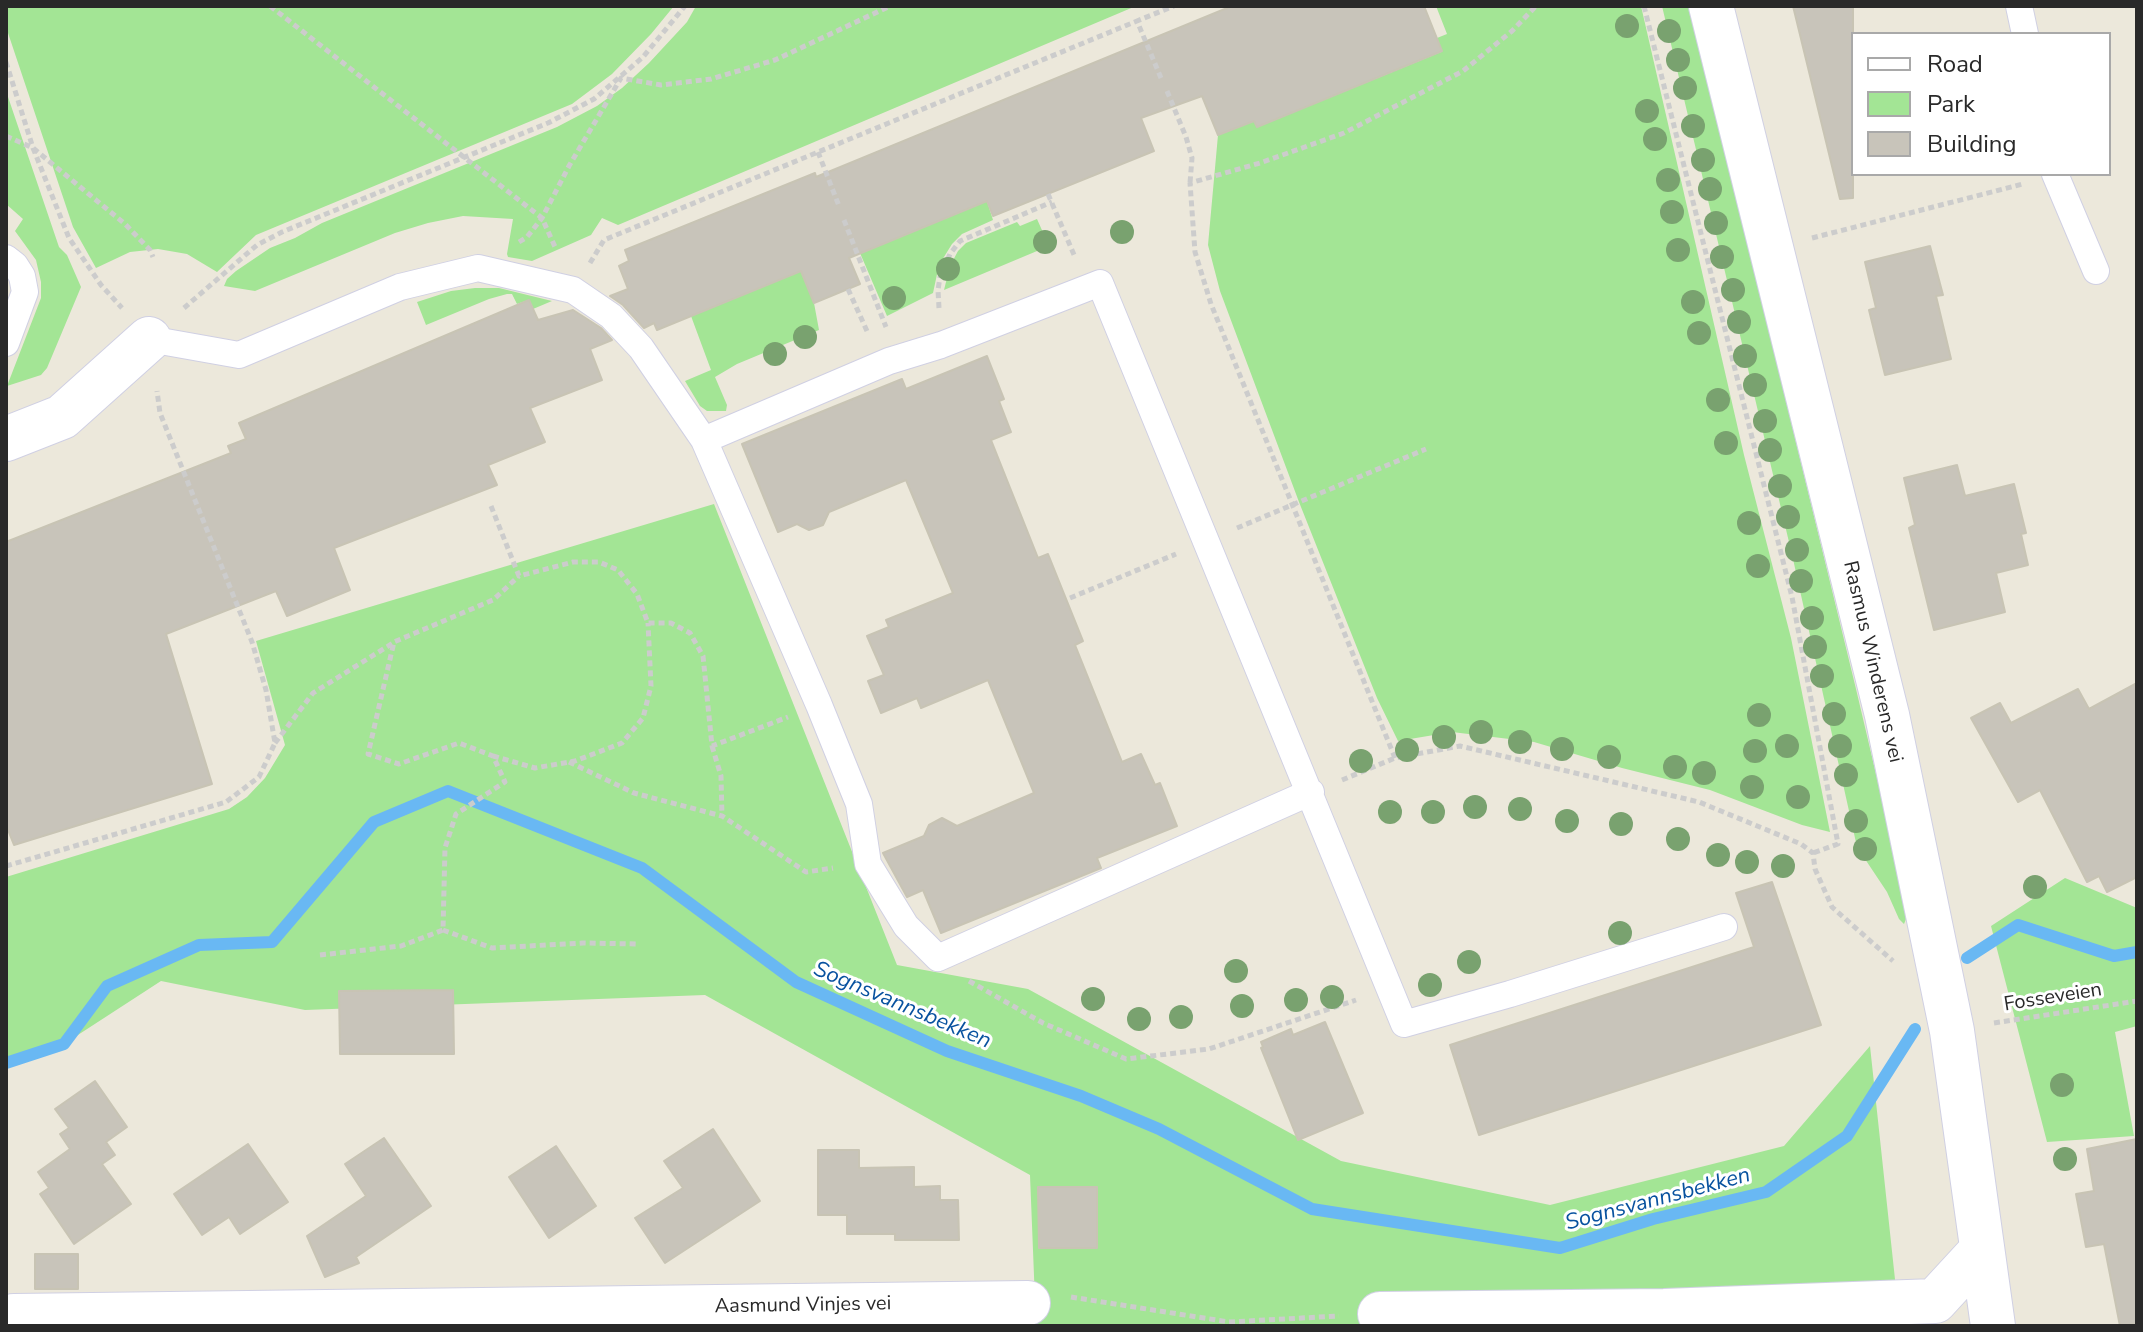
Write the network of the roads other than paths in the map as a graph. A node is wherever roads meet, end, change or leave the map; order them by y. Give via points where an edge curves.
1 (1711, 6) edge
2 (2019, 6) edge
3 (2025, 32) edge
4 (2055, 176) edge
5 (6, 258) edge
6 (2096, 271) dead end
7 (149, 339) joint
8 (6, 343) edge
9 (6, 439) edge
10 (704, 440) junction
11 (1311, 792) junction
12 (1724, 927) dead end
13 (1981, 1251) junction
14 (1028, 1303) road end
15 (1380, 1314) road end
16 (9, 1319) edge
17 (1993, 1326) edge

1 - 13 street, Rasmus Winderens vei via 1887,715 1955,1062
2 - 3 lane
4 - 6 lane
5 - 8 lane via 22,276 25,292
7 - 9 street via 62,417
7 - 10 lane via 239,355 400,287 478,268 573,290 611,316 641,348
10 - 11 lane via 889,361 1100,283
10 - 11 lane via 859,804 868,864 906,926 938,958
11 - 12 lane via 1404,1024
13 - 15 street via 1935,1301
13 - 17 street, Rasmus Winderens vei
14 - 16 street, Aasmund Vinjes vei

